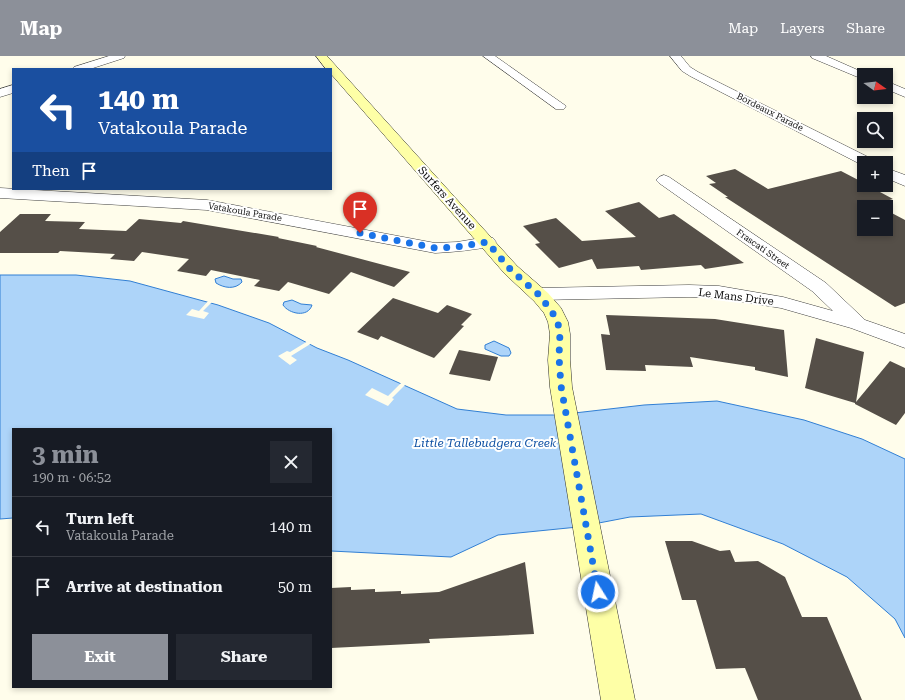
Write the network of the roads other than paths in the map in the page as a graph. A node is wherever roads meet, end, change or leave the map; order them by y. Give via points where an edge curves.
1 (120, 56) edge
2 (321, 56) edge
3 (488, 56) edge
4 (675, 56) edge
5 (816, 56) edge
6 (846, 56) edge
7 (81, 68) edge
8 (332, 68) edge
9 (332, 68) edge
10 (845, 68) junction
11 (857, 73) edge
12 (0, 82) edge
13 (12, 84) edge
14 (893, 88) edge
15 (12, 89) edge
16 (0, 93) edge
17 (905, 93) edge
18 (560, 106) dead end
19 (857, 157) edge
20 (893, 175) edge
21 (664, 180) dead end
22 (905, 181) edge
23 (0, 193) edge
24 (205, 197) edge
25 (487, 242) junction
26 (538, 294) junction
27 (858, 324) junction
28 (905, 341) edge
29 (618, 700) edge

1 - 7 street
2 - 8 street, Surfers Avenue
3 - 18 street
4 - 19 street, Bordeaux Parade via 694,74
5 - 10 street
6 - 10 street via 842,63
9 - 25 street, Surfers Avenue
10 - 11 street
12 - 13 street
14 - 17 street
15 - 16 street
20 - 22 street
21 - 27 street, Frascati Street via 819,287
23 - 24 street, Vatakoula Parade
24 - 25 street, Vatakoula Parade via 435,248
25 - 26 street, Surfers Avenue via 511,270
26 - 27 street, Le Mans Drive via 719,292 783,303
26 - 29 street, Surfers Avenue via 557,320 560,332 561,386
27 - 28 street, Le Mans Drive

